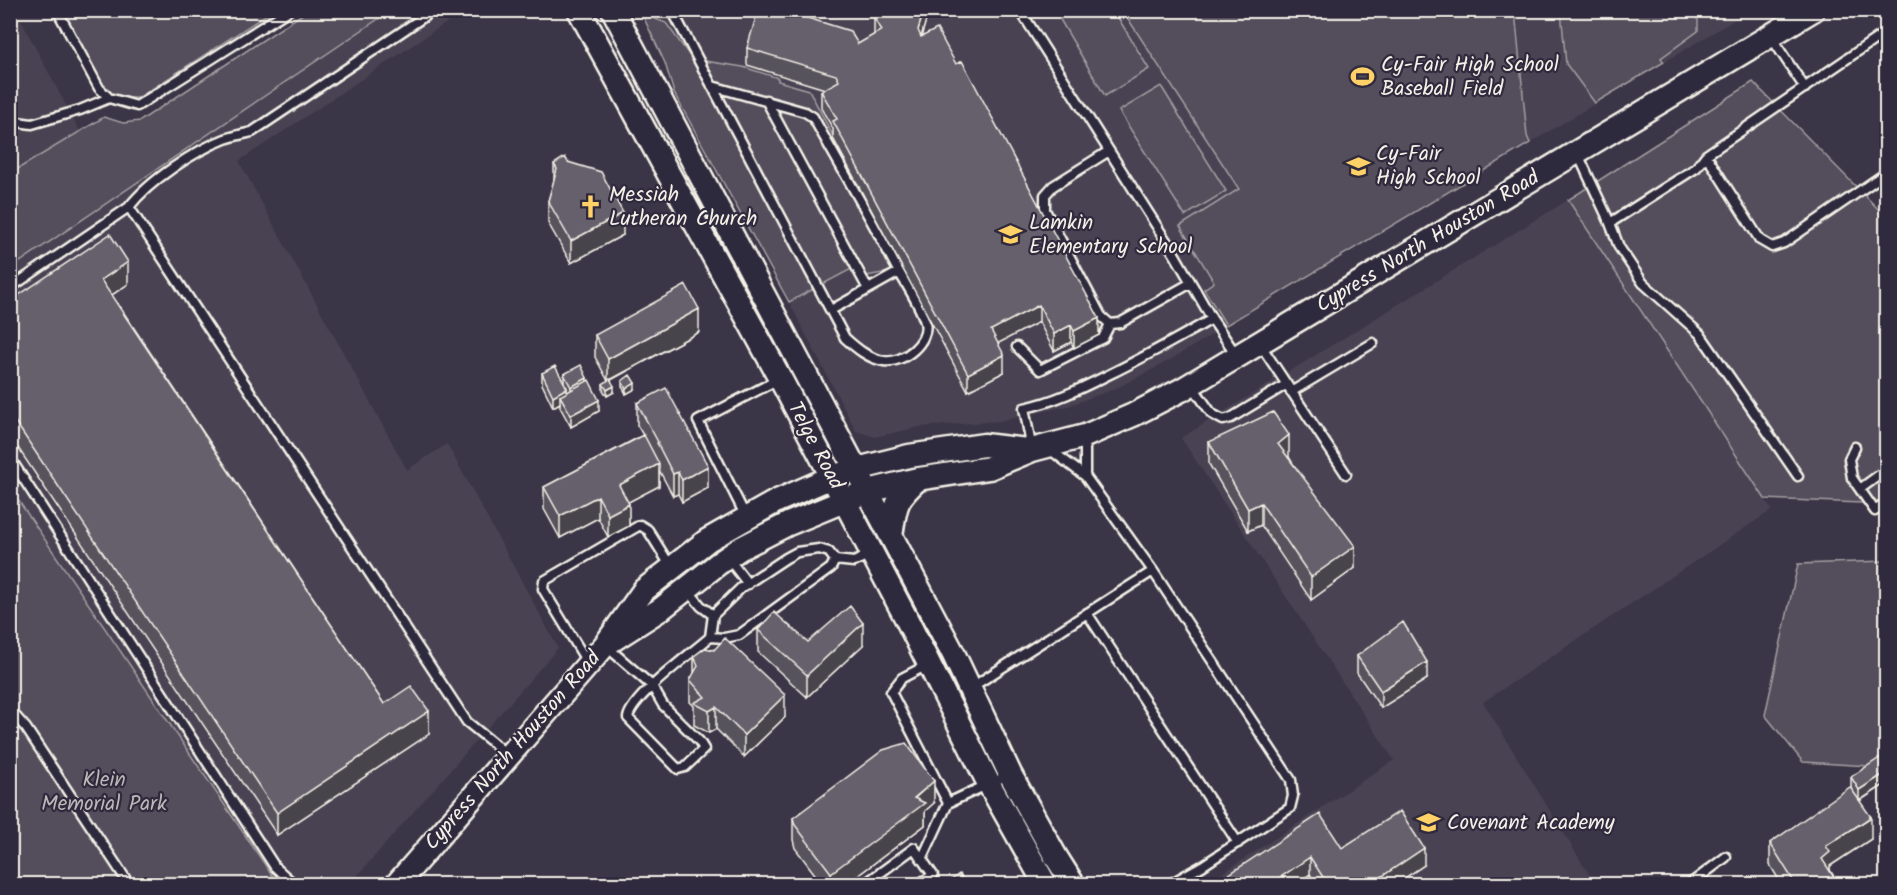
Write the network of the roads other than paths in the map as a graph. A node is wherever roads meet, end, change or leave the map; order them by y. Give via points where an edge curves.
1 (57, 10) edge
2 (289, 10) edge
3 (434, 10) edge
4 (579, 10) edge
5 (613, 10) edge
6 (672, 10) edge
7 (1020, 10) edge
8 (1813, 10) edge
9 (1887, 32) edge
10 (1771, 36) junction
11 (640, 63) junction
12 (614, 76) junction
13 (712, 86) junction
14 (1804, 88) junction
15 (109, 98) junction
16 (766, 100) junction
17 (10, 121) edge
18 (1109, 151) junction
19 (1577, 152) junction
20 (1706, 155) junction
21 (1887, 173) edge
22 (129, 207) junction
23 (1610, 223) junction
24 (899, 272) junction
25 (1191, 283) junction
26 (10, 288) edge
27 (868, 289) junction
28 (831, 310) junction
29 (1212, 319) junction
30 (1110, 324) junction
31 (1260, 343) junction
32 (1373, 343) dead end
33 (1017, 346) dead end
34 (1238, 357) junction
35 (780, 378) junction
36 (1191, 384) junction
37 (1289, 388) junction
38 (1085, 436) junction
39 (1855, 447) dead end
40 (1039, 448) junction
41 (10, 458) edge
42 (857, 469) junction
43 (1887, 471) edge
44 (1346, 474) dead end
45 (1085, 476) junction
46 (1798, 476) dead end
47 (832, 477) junction
48 (918, 479) junction
49 (1860, 489) junction
50 (868, 491) junction
51 (844, 500) junction
52 (1887, 503) edge
53 (746, 517) junction
54 (891, 536) junction
55 (872, 553) junction
56 (728, 557) junction
57 (835, 560) junction
58 (672, 567) junction
59 (1153, 571) junction
60 (748, 584) junction
61 (686, 587) junction
62 (1087, 613) junction
63 (713, 615) junction
64 (710, 638) junction
65 (605, 645) junction
66 (930, 664) junction
67 (588, 665) junction
68 (652, 686) junction
69 (970, 689) junction
70 (10, 710) edge
71 (509, 756) junction
72 (1010, 774) junction
73 (989, 784) junction
74 (948, 803) junction
75 (1238, 843) junction
76 (1726, 857) dead end
77 (922, 859) junction
78 (128, 884) edge
79 (294, 885) edge
80 (397, 885) edge
81 (865, 885) edge
82 (920, 885) edge
83 (1045, 885) edge
84 (1073, 885) edge
85 (1170, 885) edge
86 (1690, 885) edge

1 - 15 lane via 99,88
2 - 15 lane via 137,106
3 - 22 lane via 252,132 206,148 144,190
4 - 12 main road, Telge Road
5 - 11 main road, Telge Road
6 - 13 lane
7 - 18 lane
8 - 10 main road, Cypress North Houston Road
9 - 14 lane
10 - 14 lane
10 - 19 main road, Cypress North Houston Road
11 - 12 main road
11 - 42 main road, Telge Road
12 - 35 main road, Telge Road
13 - 16 lane
13 - 28 lane
14 - 20 lane
15 - 17 lane via 32,124
16 - 24 lane via 813,117
16 - 27 lane
18 - 25 lane
18 - 30 lane via 1053,186 1045,195 1045,210 1101,316
19 - 23 lane
19 - 31 main road, Cypress North Houston Road
20 - 21 lane via 1760,240 1772,248
20 - 23 lane via 1696,168
22 - 26 lane
22 - 71 lane via 467,722
23 - 46 lane via 1619,247 1643,283 1700,334
24 - 27 lane
24 - 28 lane via 926,325 922,342 909,355 887,362 874,358 845,338
25 - 29 lane
25 - 30 lane via 1120,323
27 - 28 lane
29 - 34 lane
29 - 40 lane via 1090,385 1045,404 1024,408
30 - 33 lane via 1102,338 1040,370
31 - 34 main road, Cypress North Houston Road
31 - 37 lane
32 - 37 lane
34 - 36 main road, Cypress North Houston Road
35 - 47 main road, Telge Road
35 - 53 lane via 698,421
36 - 37 lane via 1212,414 1223,420
36 - 38 main road, Cypress North Houston Road
37 - 44 lane
38 - 40 main road, Cypress North Houston Road
38 - 45 lane
39 - 49 lane via 1849,459 1852,478
40 - 42 main road, Cypress North Houston Road via 984,445 909,456
40 - 45 lane
40 - 48 main road, Cypress North Houston Road via 989,468
41 - 79 lane via 275,867
42 - 47 main road, Cypress North Houston Road
42 - 50 main road, Telge Road
43 - 49 lane
45 - 59 lane
47 - 51 main road, Telge Road
47 - 53 main road, Cypress North Houston Road
48 - 50 main road, Cypress North Houston Road
48 - 54 main road via 897,502
49 - 52 lane via 1875,511
50 - 51 main road, Cypress North Houston Road
50 - 54 main road, Telge Road
51 - 55 main road, Telge Road
51 - 56 main road, Cypress North Houston Road via 788,524
53 - 58 main road, Cypress North Houston Road
54 - 69 main road, Telge Road
55 - 57 lane via 854,562
55 - 66 main road, Telge Road
56 - 60 lane
56 - 61 main road, Cypress North Houston Road
57 - 60 lane via 829,552 819,549 796,552
57 - 64 lane via 831,568 739,634
58 - 65 main road, Cypress North Houston Road via 644,590
58 - 67 lane via 648,530 640,525 544,581 543,589
59 - 62 lane
59 - 75 lane via 1291,780 1290,808
60 - 63 lane
61 - 63 lane
61 - 65 main road, Cypress North Houston Road via 661,609
62 - 69 lane
62 - 75 lane
63 - 64 lane
64 - 68 lane
65 - 67 main road, Cypress North Houston Road
65 - 68 lane
66 - 73 main road, Telge Road
66 - 74 lane via 902,678 891,692
67 - 71 main road, Cypress North Houston Road
68 - 68 lane via 629,711 628,718 678,769 685,767 704,749 663,705
69 - 72 main road, Telge Road
70 - 78 lane via 26,728
71 - 80 main road, Cypress North Houston Road
72 - 73 lane
72 - 84 main road, Telge Road
73 - 74 lane
73 - 83 main road, Telge Road
74 - 77 lane
75 - 85 lane
76 - 86 lane
77 - 81 lane via 914,848
77 - 82 lane via 933,875

